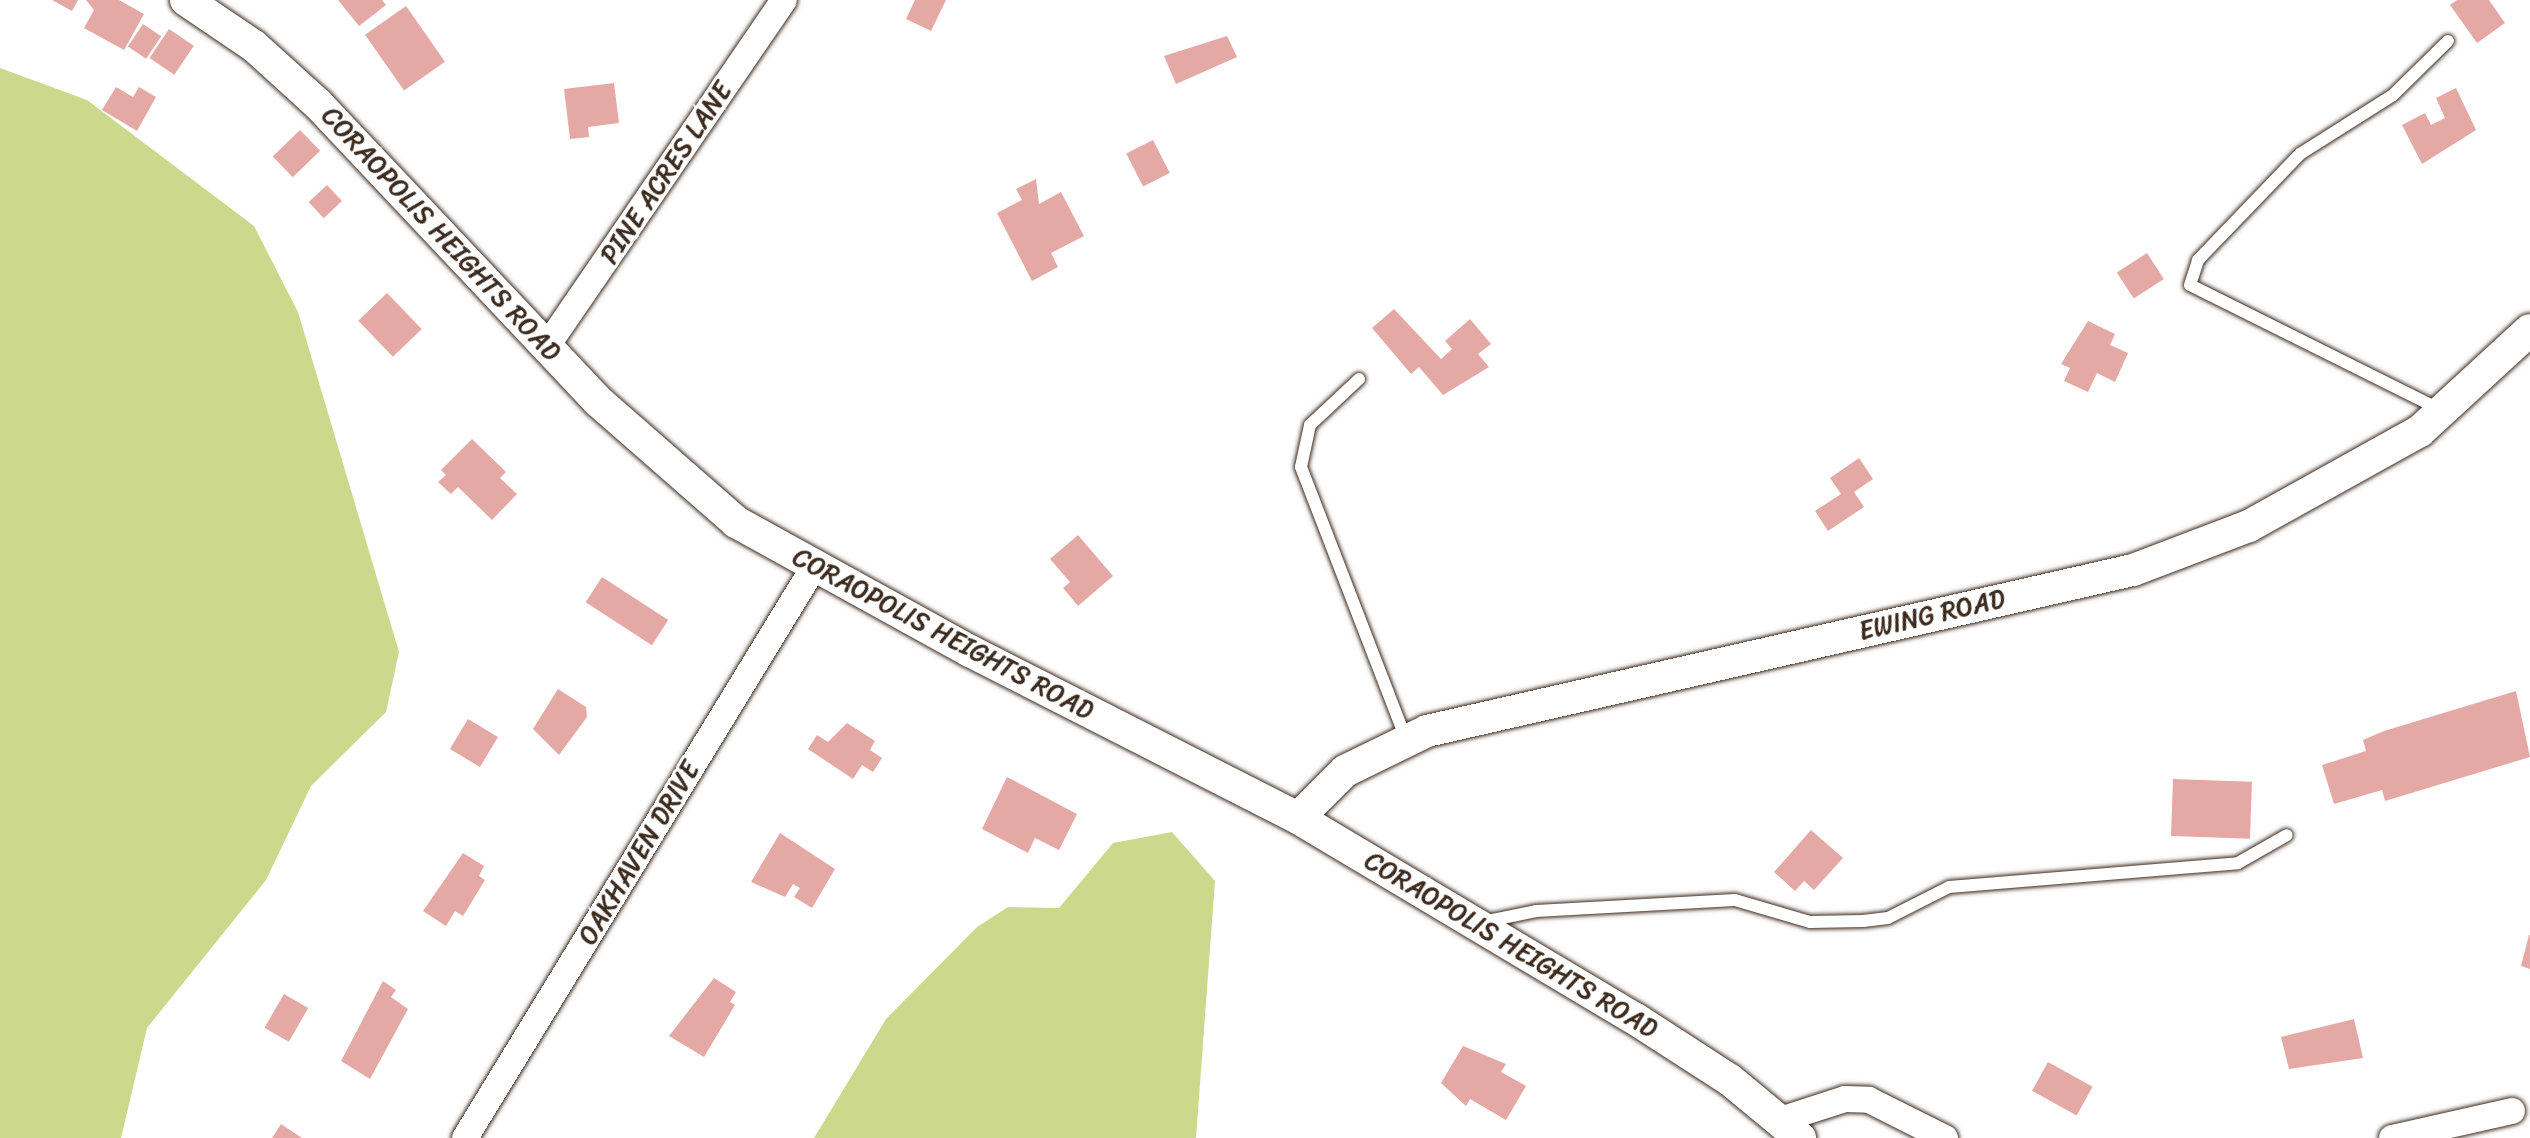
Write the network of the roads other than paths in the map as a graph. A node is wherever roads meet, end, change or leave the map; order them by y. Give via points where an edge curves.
1 (186, 0) edge
2 (784, 0) edge
3 (2448, 41) dead end
4 (2530, 330) edge
5 (547, 346) junction
6 (1359, 379) dead end
7 (2444, 411) junction
8 (814, 567) junction
9 (1406, 739) junction
10 (1298, 818) junction
11 (2287, 835) dead end
12 (1476, 924) junction
13 (2512, 1111) dead end
14 (1790, 1129) edge
15 (465, 1138) edge
16 (1945, 1138) edge
17 (2392, 1138) edge

1 - 5 street, CORAOPOLIS HEIGHTS ROAD via 254,46 319,105
2 - 5 street, PINE ACRES LANE
3 - 7 lane via 2393,95 2300,154 2198,260 2190,285
4 - 7 street, EWING ROAD
5 - 8 street, CORAOPOLIS HEIGHTS ROAD via 663,463 736,522
6 - 9 lane via 1310,425 1301,467
7 - 9 street, EWING ROAD via 2345,477 2263,519 2133,570
8 - 10 street, CORAOPOLIS HEIGHTS ROAD
8 - 15 street, OAKHAVEN DRIVE
9 - 10 street, EWING ROAD via 1345,771
10 - 12 street, CORAOPOLIS HEIGHTS ROAD
11 - 12 lane via 2238,863 1949,887 1888,918 1863,921 1810,922 1735,900 1536,911
12 - 14 street, CORAOPOLIS HEIGHTS ROAD via 1634,1018
13 - 17 street
14 - 16 street via 1845,1099 1869,1100

